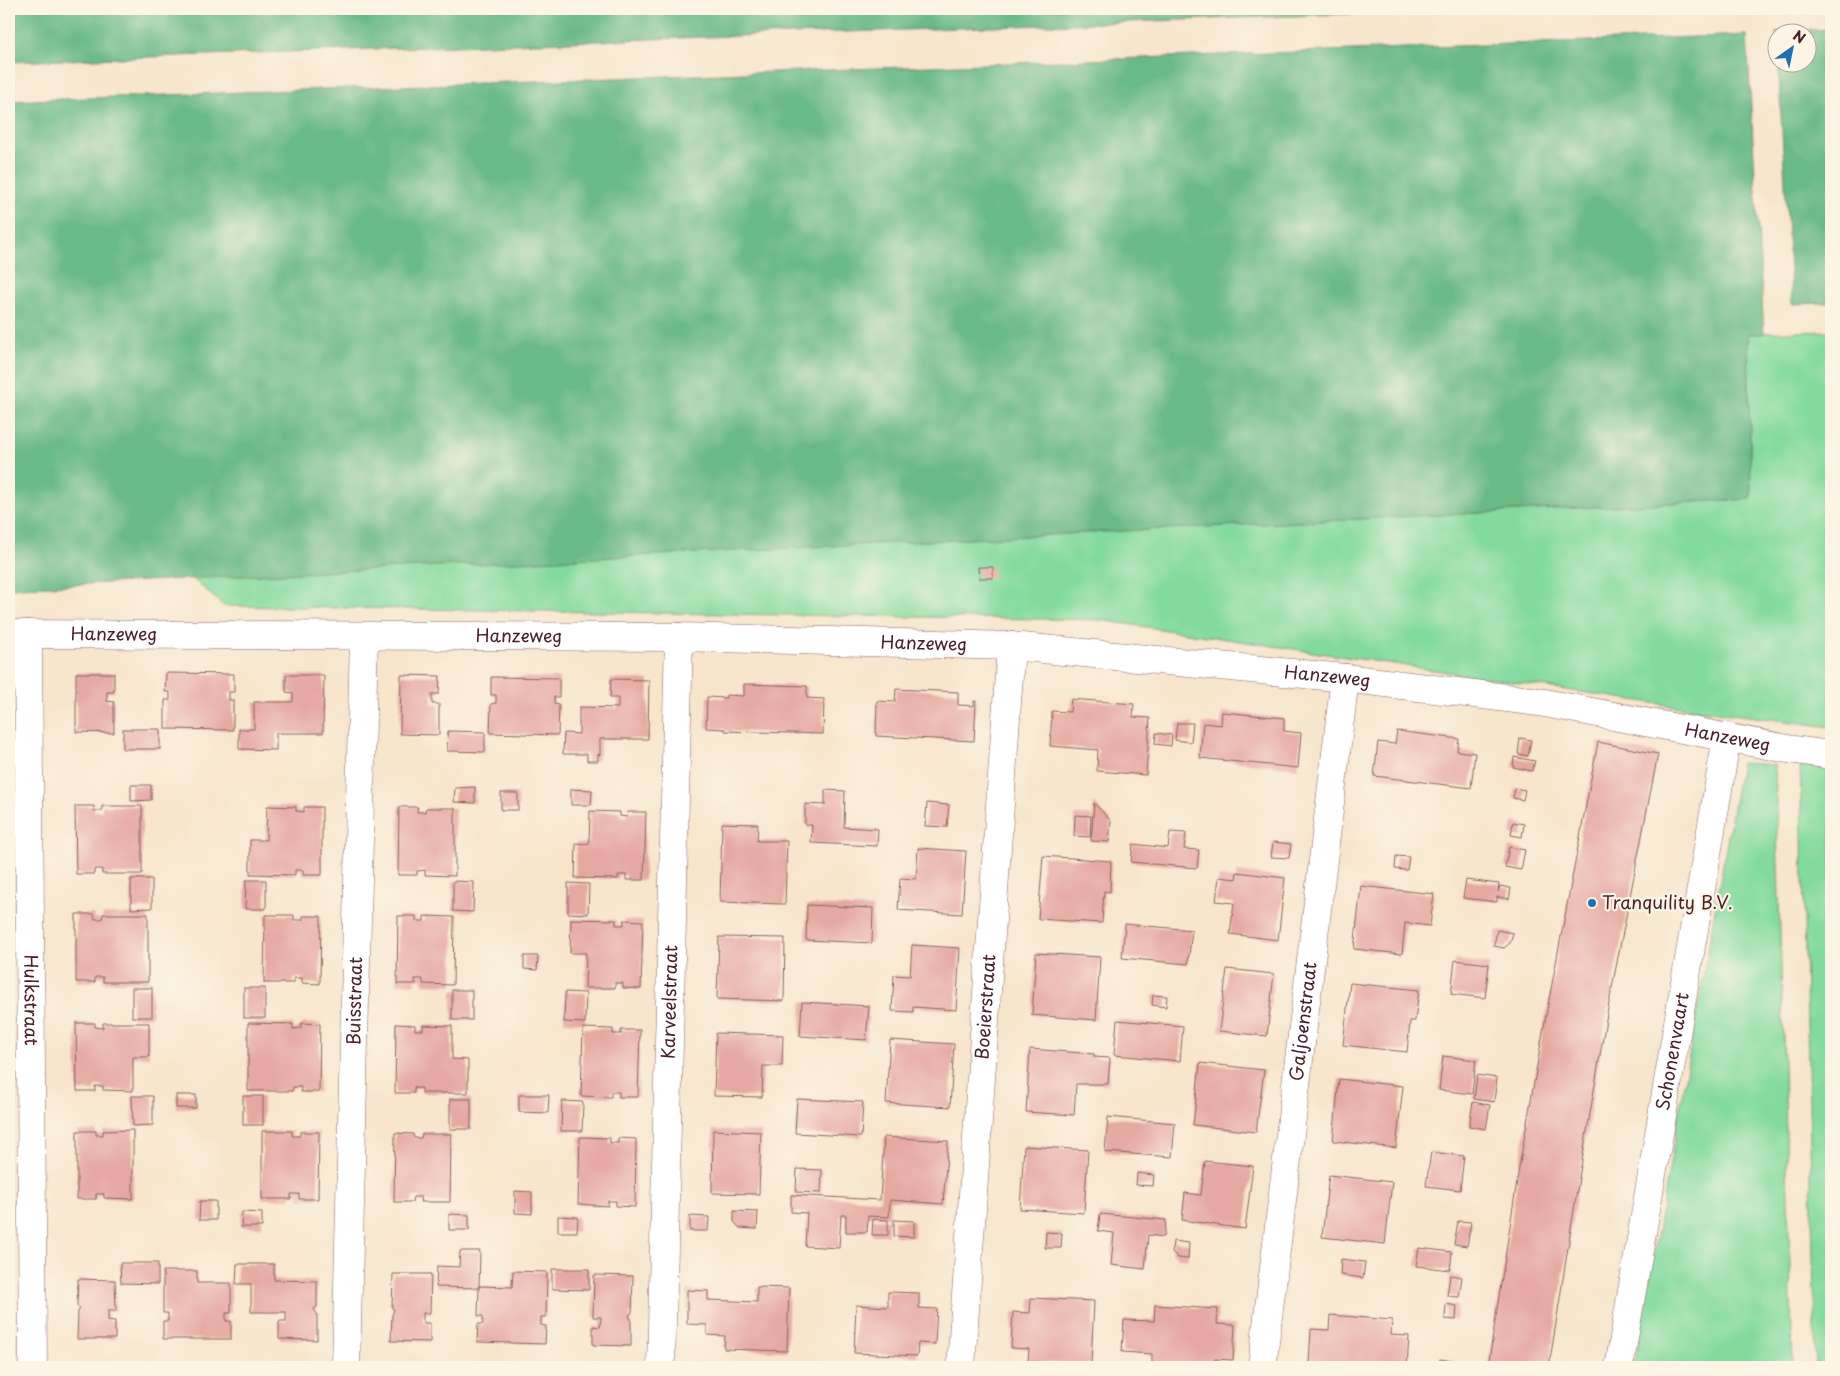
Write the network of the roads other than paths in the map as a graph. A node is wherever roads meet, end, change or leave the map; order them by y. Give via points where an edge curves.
1 (18, 634) edge
2 (364, 636) junction
3 (679, 637) junction
4 (1011, 646) junction
5 (1345, 678) junction
6 (1727, 737) junction
7 (1831, 755) edge
8 (33, 1367) edge
9 (346, 1367) edge
10 (661, 1367) edge
11 (961, 1367) edge
12 (1262, 1367) edge
13 (1618, 1367) edge

1 - 2 street, Hanzeweg
1 - 8 street, Hulkstraat
2 - 3 street, Hanzeweg
2 - 9 street, Buisstraat
3 - 4 street, Hanzeweg
3 - 10 street, Karveelstraat
4 - 5 street, Hanzeweg
4 - 11 street, Boeierstraat
5 - 6 street, Hanzeweg via 1539,702
5 - 12 street, Galjoenstraat
6 - 7 street, Hanzeweg
6 - 13 street, Schonenvaart

